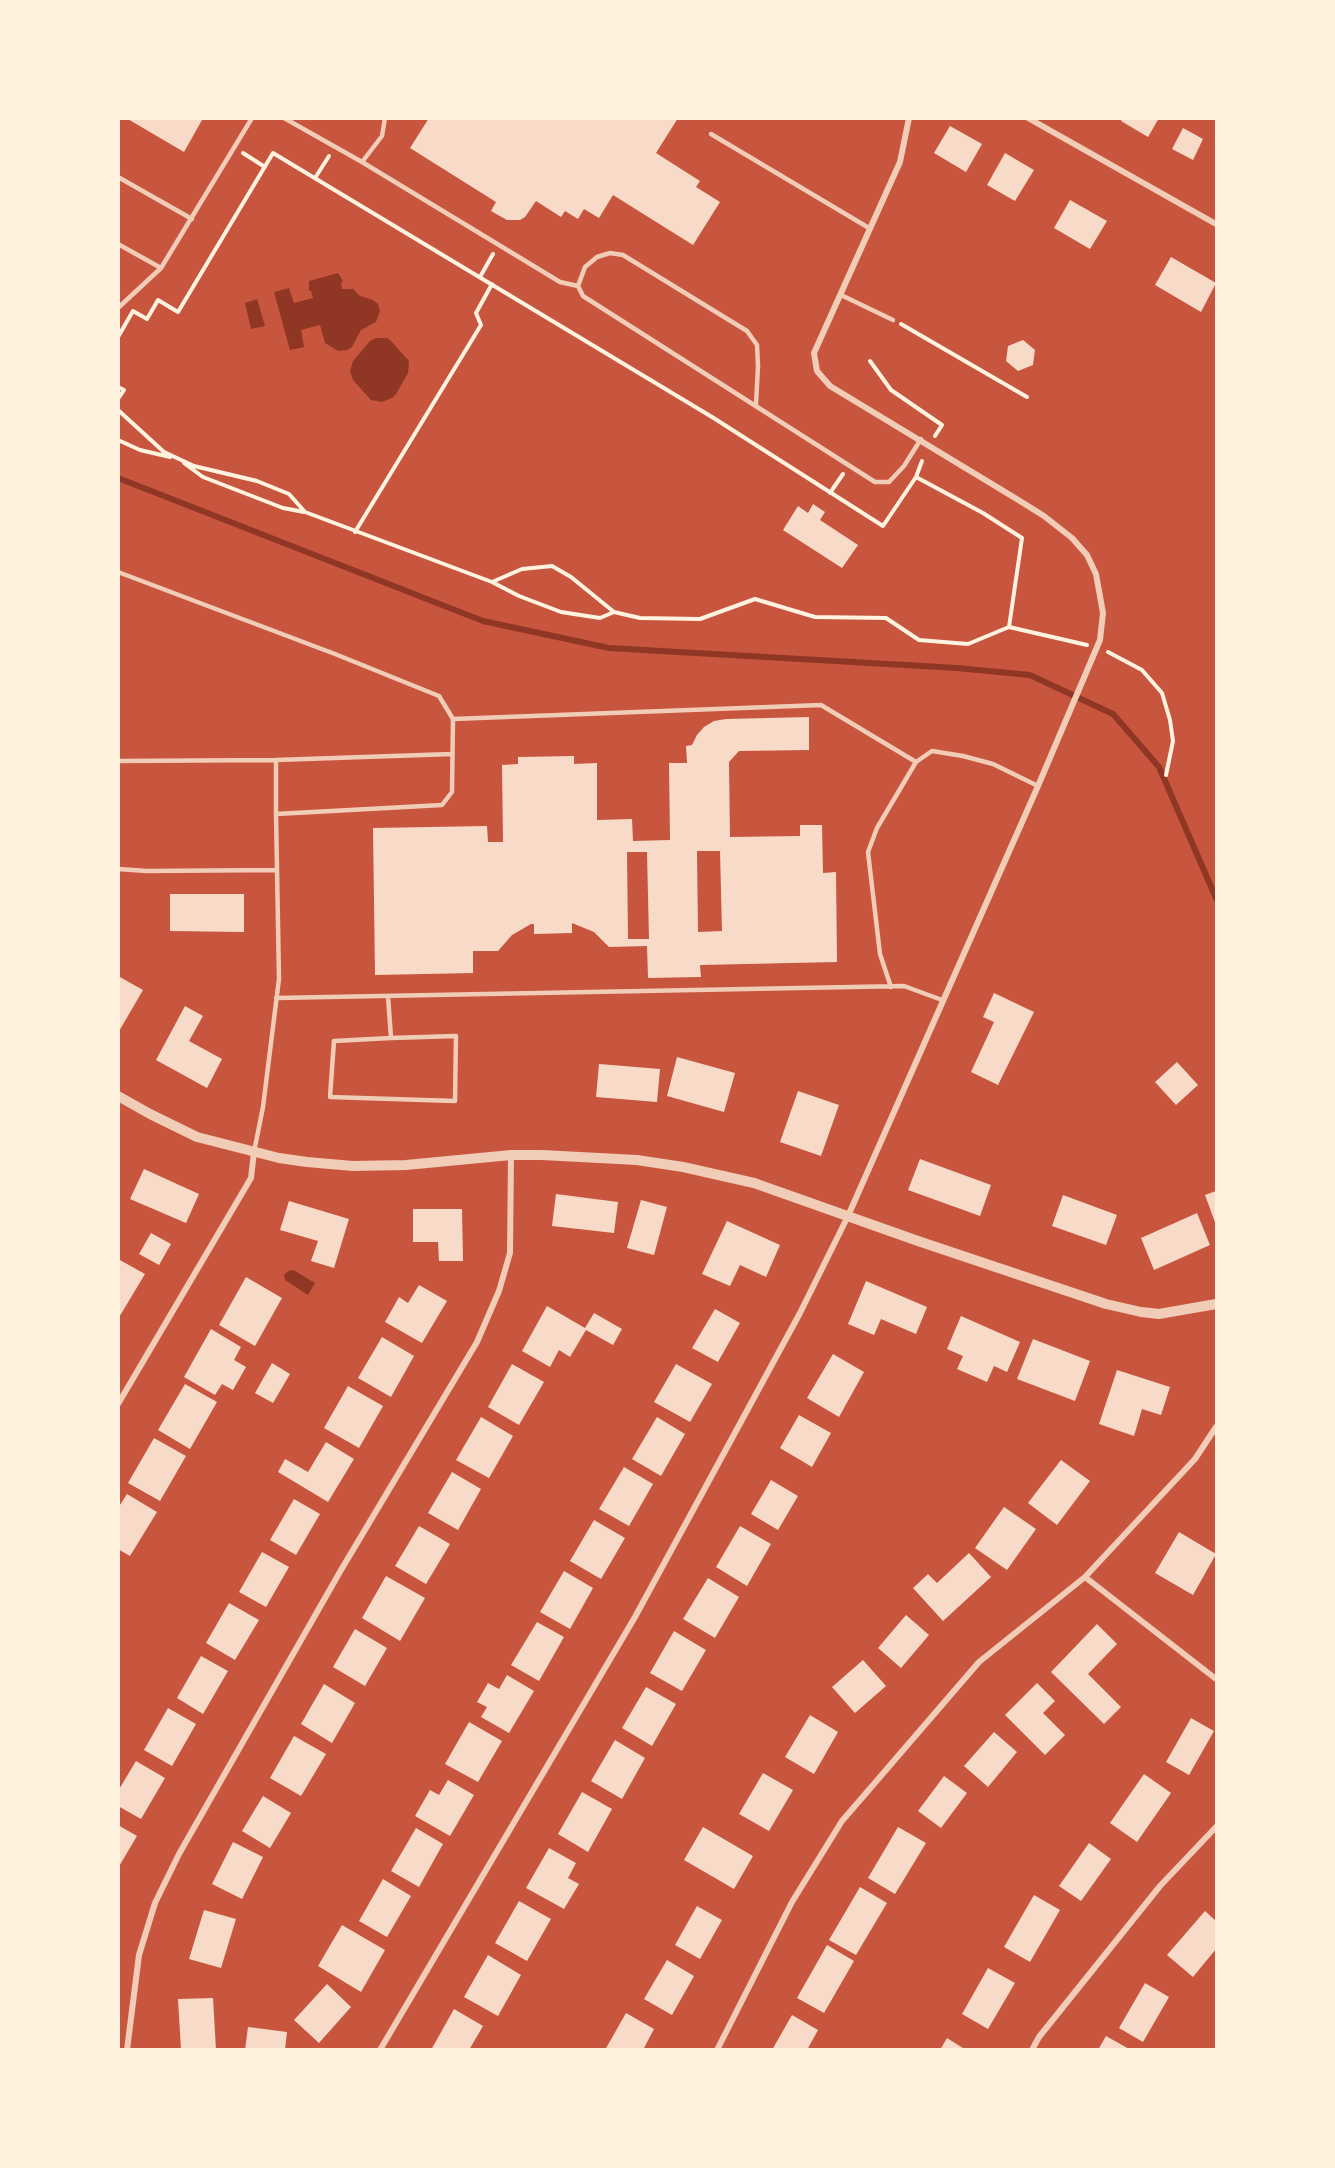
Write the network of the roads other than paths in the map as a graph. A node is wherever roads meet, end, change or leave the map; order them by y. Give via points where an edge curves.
1 (252, 118) edge
2 (284, 118) edge
3 (384, 118) edge
4 (909, 118) edge
5 (1028, 118) edge
6 (711, 134) dead end
7 (362, 162) junction
8 (118, 177) edge
9 (192, 219) junction
10 (1216, 224) edge
11 (869, 228) junction
12 (118, 244) edge
13 (161, 268) junction
14 (578, 286) junction
15 (841, 294) junction
16 (118, 308) edge
17 (893, 320) road end
18 (756, 404) junction
19 (921, 439) junction
20 (118, 572) edge
21 (453, 719) junction
22 (452, 754) junction
23 (118, 760) edge
24 (276, 760) junction
25 (916, 762) junction
26 (1038, 786) junction
27 (276, 814) junction
28 (118, 869) edge
29 (277, 870) junction
30 (891, 987) junction
31 (388, 996) junction
32 (276, 998) junction
33 (942, 1000) junction
34 (391, 1038) junction
35 (118, 1096) edge
36 (254, 1152) junction
37 (511, 1155) junction
38 (848, 1216) junction
39 (1216, 1304) edge
40 (118, 1404) edge
41 (1216, 1427) edge
42 (1084, 1577) junction
43 (1216, 1679) edge
44 (1216, 1827) edge
45 (127, 2049) edge
46 (380, 2049) edge
47 (717, 2049) edge
48 (1032, 2049) edge

1 - 9 lane
2 - 7 lane
3 - 7 lane via 382,136
4 - 11 street via 900,162
5 - 10 street
6 - 11 lane
7 - 14 lane via 560,282
8 - 9 lane
9 - 13 lane
11 - 15 street
12 - 13 lane
13 - 16 lane
14 - 18 lane via 583,296
14 - 18 lane via 585,267 597,257 623,255 747,331 757,345
15 - 17 lane
15 - 19 street via 814,353 817,371 830,386
18 - 19 lane via 875,482 889,482
19 - 26 street via 1044,516 1072,538 1087,555 1096,574 1103,613 1098,647
20 - 21 lane via 439,696
21 - 22 lane
21 - 25 lane via 821,705
22 - 24 lane
22 - 27 lane via 452,792 442,804
23 - 24 lane
24 - 27 lane
25 - 26 lane via 932,751 963,756 993,764
25 - 30 lane via 877,828 868,852 880,954
26 - 33 street
27 - 29 lane
28 - 29 lane
29 - 32 lane
30 - 31 lane
30 - 33 lane via 904,986
31 - 32 lane
31 - 34 lane
32 - 36 lane
33 - 38 street
34 - 34 lane via 334,1041 330,1096 455,1101 456,1036
35 - 36 street via 197,1137
36 - 37 street via 353,1166
36 - 40 street via 251,1178
37 - 38 street via 637,1160 683,1167 754,1183
37 - 45 street via 510,1253 499,1291 477,1342 179,1854 139,1955
38 - 39 street via 1106,1304 1159,1314
38 - 46 street via 800,1313 635,1617
41 - 42 street via 1195,1459
42 - 43 street
42 - 47 street via 979,1662 842,1821 792,1902
44 - 48 street via 1160,1886

